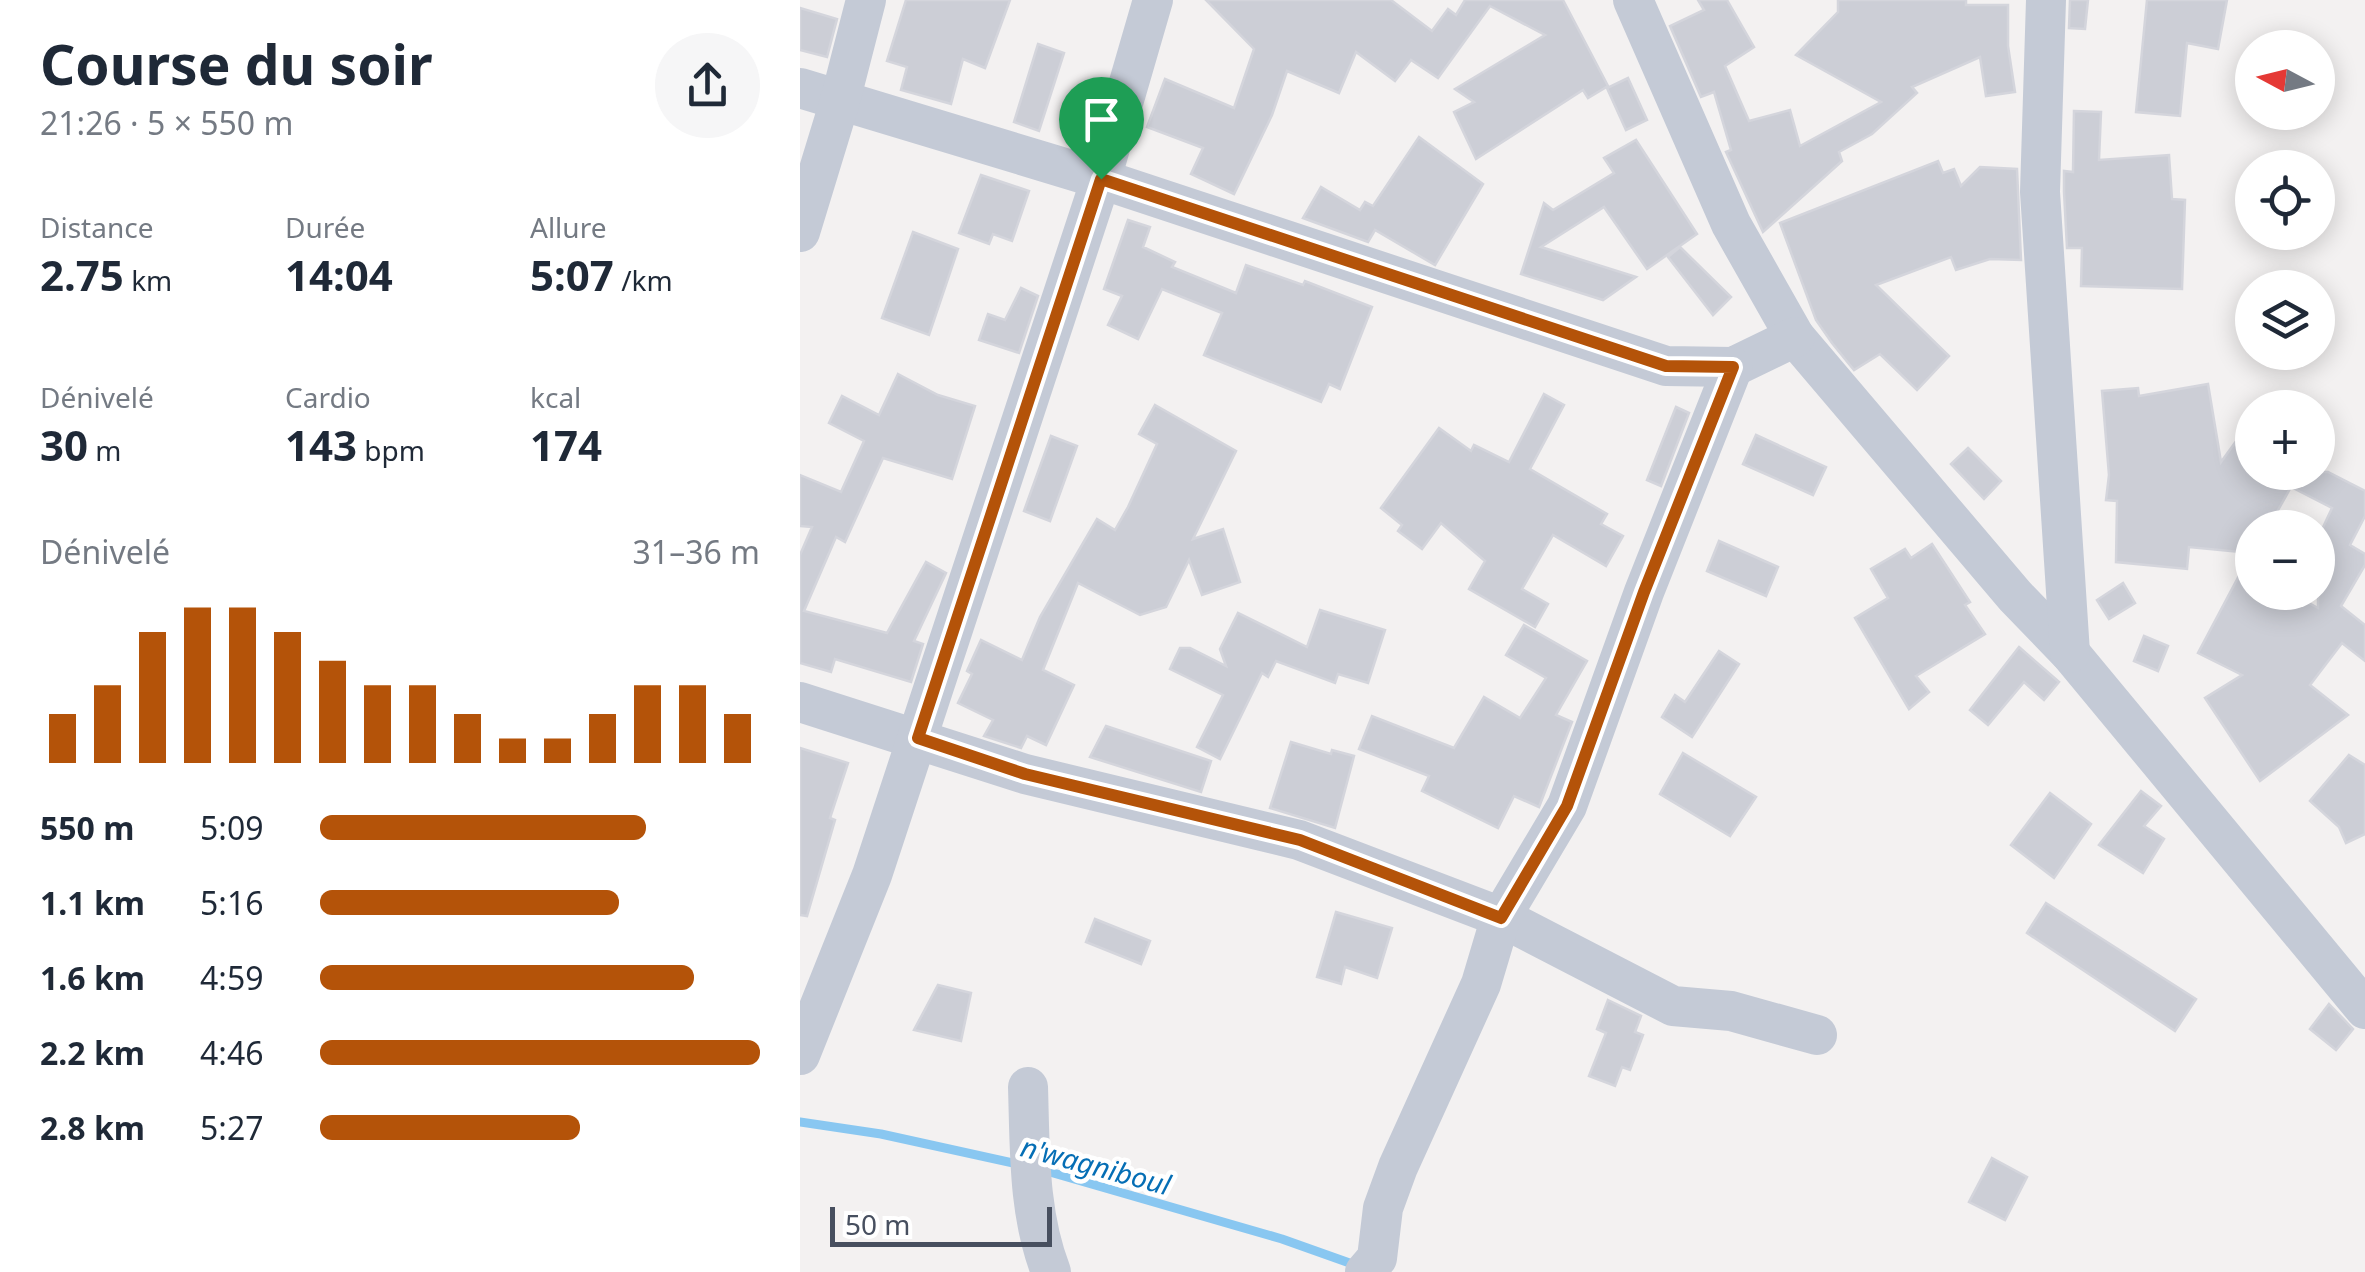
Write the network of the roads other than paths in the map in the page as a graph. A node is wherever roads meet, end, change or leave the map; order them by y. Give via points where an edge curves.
1 (866, 0) edge
2 (1153, 0) edge
3 (1633, 0) edge
4 (2046, 0) edge
5 (800, 88) edge
6 (840, 101) junction
7 (1101, 179) junction
8 (800, 232) edge
9 (1795, 337) junction
10 (1733, 367) junction
11 (2070, 653) junction
12 (800, 702) edge
13 (918, 738) junction
14 (1501, 918) junction
15 (2365, 1009) edge
16 (1816, 1035) dead end
17 (800, 1054) edge
18 (1028, 1087) dead end
19 (1051, 1272) edge
20 (1365, 1272) edge

1 - 6 street
2 - 7 street
3 - 9 street via 1731,224
4 - 11 street via 2040,192
5 - 6 street
6 - 7 street
6 - 8 street
7 - 10 street via 1666,366
7 - 13 street
9 - 10 street
9 - 11 street
10 - 14 street via 1567,806
11 - 15 street
12 - 13 street
13 - 14 street via 1025,774 1300,840
13 - 17 street
14 - 16 street via 1672,1006 1731,1010
14 - 20 street via 1480,984 1398,1167 1383,1208 1377,1258
18 - 19 street via 1029,1162 1039,1239

